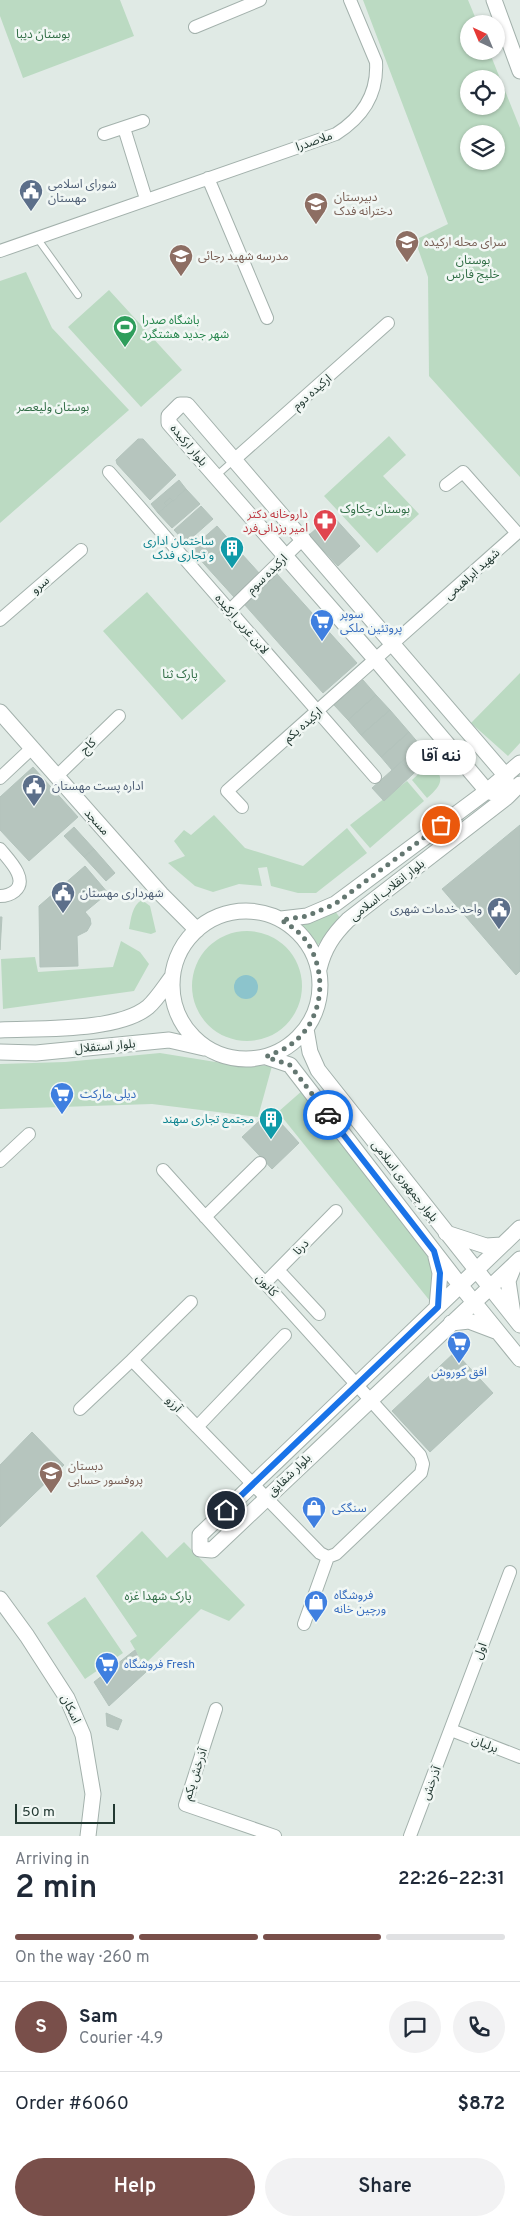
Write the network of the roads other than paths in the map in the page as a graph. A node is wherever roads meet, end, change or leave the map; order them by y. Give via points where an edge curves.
1 (260, 0) edge
2 (350, 0) edge
3 (494, 0) edge
4 (195, 27) dead end
5 (520, 71) edge
6 (143, 121) dead end
7 (124, 128) junction
8 (104, 134) dead end
9 (208, 178) junction
10 (146, 199) junction
11 (36, 238) junction
12 (0, 251) edge
13 (78, 295) dead end
14 (267, 318) dead end
15 (388, 323) dead end
16 (234, 459) junction
17 (109, 472) dead end
18 (216, 476) junction
19 (446, 485) dead end
20 (304, 538) junction
21 (81, 550) dead end
22 (286, 556) junction
23 (230, 610) junction
24 (0, 620) edge
25 (394, 644) junction
26 (376, 660) junction
27 (0, 712) edge
28 (319, 712) junction
29 (119, 716) dead end
30 (32, 748) junction
31 (520, 763) edge
32 (57, 776) junction
33 (506, 776) junction
34 (375, 777) dead end
35 (0, 778) edge
36 (520, 784) edge
37 (486, 791) junction
38 (507, 797) junction
39 (242, 807) dead end
40 (0, 849) edge
41 (0, 896) edge
42 (281, 920) junction
43 (197, 930) junction
44 (319, 970) junction
45 (172, 976) junction
46 (306, 1029) junction
47 (0, 1030) edge
48 (208, 1050) junction
49 (0, 1052) edge
50 (266, 1057) junction
51 (29, 1134) dead end
52 (0, 1161) edge
53 (260, 1163) dead end
54 (163, 1170) dead end
55 (336, 1211) dead end
56 (205, 1217) junction
57 (520, 1228) edge
58 (445, 1232) junction
59 (502, 1245) junction
60 (434, 1251) junction
61 (518, 1261) edge
62 (476, 1269) junction
63 (278, 1270) junction
64 (265, 1283) junction
65 (460, 1285) junction
66 (490, 1286) junction
67 (191, 1302) dead end
68 (474, 1302) junction
69 (438, 1307) junction
70 (319, 1314) dead end
71 (517, 1322) edge
72 (451, 1323) junction
73 (499, 1332) junction
74 (285, 1334) dead end
75 (520, 1359) edge
76 (132, 1360) junction
77 (358, 1385) junction
78 (370, 1399) junction
79 (80, 1408) dead end
80 (197, 1427) junction
81 (252, 1485) junction
82 (265, 1499) junction
83 (324, 1555) junction
84 (510, 1572) dead end
85 (0, 1599) edge
86 (304, 1624) dead end
87 (216, 1709) dead end
88 (451, 1730) junction
89 (520, 1757) edge
90 (88, 1836) edge
91 (275, 1836) edge
92 (410, 1836) edge

1 - 4 street
2 - 9 street, ملاصدرا via 376,62 373,93 361,114 336,134
3 - 5 street
6 - 7 street
7 - 8 street
7 - 10 street
9 - 10 street, ملاصدرا
9 - 14 street
10 - 11 street, ملاصدرا
11 - 12 street, ملاصدرا
11 - 13 lane
15 - 16 street, ارکیده دوم
16 - 18 lane
16 - 18 street, بلوار ارکیده via 188,405 174,410 169,416 169,423
16 - 20 street, بلوار ارکیده
17 - 23 street, لاین غربی ارکیده
18 - 22 street, بلوار ارکیده
19 - 25 street, شهید ابراهیمی via 462,472 517,533
20 - 22 street, ارکیده سوم
20 - 25 street, بلوار ارکیده
21 - 24 street, سرو
22 - 23 street, ارکیده سوم
22 - 26 street, بلوار ارکیده
23 - 28 street, لاین غربی ارکیده
25 - 26 street, ارکیده یکم
25 - 33 street, بلوار ارکیده
26 - 28 street, ارکیده یکم
26 - 37 street, بلوار ارکیده
27 - 30 street, مسجد
28 - 34 street, لاین غربی ارکیده
28 - 39 street, ارکیده یکم via 227,791
29 - 32 street, کاج
30 - 32 street, مسجد
30 - 35 street
31 - 33 street, بلوار انقلاب اسلامی
32 - 43 street, مسجد
33 - 37 street, بلوار انقلاب اسلامی
33 - 38 street
36 - 38 street, بلوار انقلاب اسلامی
37 - 38 street
37 - 42 street, بلوار انقلاب اسلامی via 335,904 307,916
38 - 44 street, بلوار انقلاب اسلامی via 348,920 324,951
40 - 41 street via 20,880 14,892
42 - 43 street via 264,913 237,912 212,920
42 - 44 street via 306,941
43 - 45 street via 185,943
44 - 46 street via 319,1001
45 - 47 street, بلوار استقلال via 148,1007 124,1019 86,1026
45 - 48 street via 176,1011 184,1026
46 - 50 street via 288,1046
46 - 58 street, بلوار جمهوری اسلامی via 310,1052 318,1070
48 - 49 street, بلوار استقلال via 169,1040 36,1053
48 - 50 street via 237,1059
50 - 60 street, بلوار جمهوری اسلامی via 290,1065
51 - 52 street
53 - 56 street
54 - 56 street, کانون
55 - 63 street, درنا
56 - 64 street, کانون
57 - 59 street, بلوار شقایق
58 - 59 street via 486,1246
58 - 62 street, بلوار جمهوری اسلامی
59 - 62 street, بلوار شقایق
60 - 65 street, بلوار جمهوری اسلامی
60 - 69 street via 440,1273
61 - 66 street, بلوار شقایق
61 - 71 street via 508,1281
62 - 65 street, بلوار شقایق
62 - 66 street, بلوار جمهوری اسلامی
63 - 64 street, درنا
63 - 70 street
64 - 77 street, کانون
65 - 68 street, بلوار جمهوری اسلامی
65 - 69 street, بلوار شقایق
66 - 68 street, بلوار شقایق
66 - 71 street, بلوار جمهوری اسلامی
67 - 76 street
68 - 72 street, بلوار شقایق
68 - 73 street, بلوار جمهوری اسلامی
69 - 77 street, بلوار شقایق
72 - 73 street via 468,1321
72 - 78 street, بلوار شقایق
73 - 75 street, بلوار جمهوری اسلامی
74 - 80 street
76 - 79 street
76 - 80 street, آرزو
77 - 78 street, کانون
77 - 81 street, بلوار شقایق
78 - 82 street, بلوار شقایق
78 - 83 street, کانون via 420,1455 421,1473 336,1554
80 - 81 street, آرزو
81 - 82 street, آرزو
81 - 82 street, بلوار شقایق via 200,1535 200,1549 212,1550
82 - 83 street, آرزو
83 - 86 street
84 - 88 street, اول
85 - 90 street, اسکان via 67,1698 83,1735 93,1794
87 - 91 street, آذرخش یکم via 185,1805
88 - 89 street, برلیان
88 - 92 street, آذرخش

